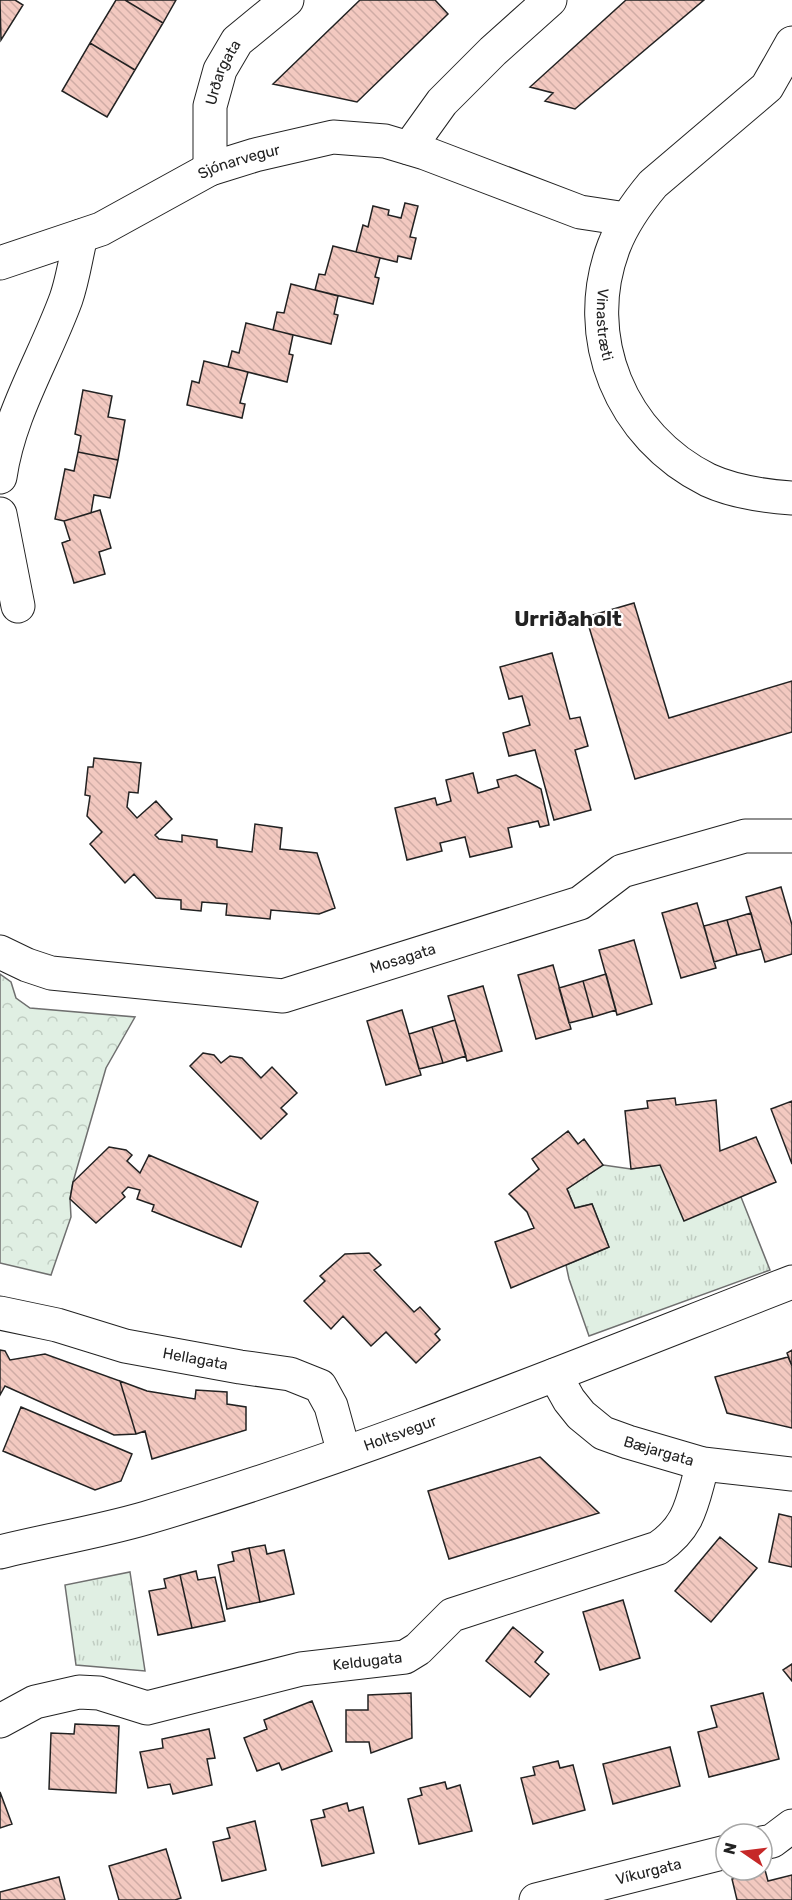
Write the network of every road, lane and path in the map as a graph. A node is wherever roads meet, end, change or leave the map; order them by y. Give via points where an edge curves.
1 (287, 0) edge
2 (550, 0) edge
3 (792, 44) edge
4 (409, 148) junction
5 (210, 169) junction
6 (626, 219) junction
7 (81, 236) junction
8 (0, 263) edge
9 (0, 477) edge
10 (792, 498) edge
11 (0, 514) edge
12 (18, 606) dead end
13 (792, 836) edge
14 (0, 952) edge
15 (792, 1282) edge
16 (0, 1313) edge
17 (555, 1375) junction
18 (344, 1454) junction
19 (703, 1464) junction
20 (792, 1474) edge
21 (0, 1552) edge
22 (0, 1721) edge
23 (792, 1826) edge
24 (774, 1839) edge
25 (714, 1855) edge
26 (536, 1900) edge

1 - 5 street, Urðargata via 237,41 220,70 210,105
2 - 4 street via 442,102
3 - 6 street, Vinastræti via 767,87 652,184
4 - 5 street, Sjónarvegur via 385,141 333,137
4 - 6 street, Sjónarvegur via 580,212
5 - 7 street, Sjónarvegur via 101,229
6 - 10 street, Vinastræti via 606,273 602,320 607,358 629,409 644,431 684,466 736,490
7 - 8 street, Sjónarvegur
7 - 9 street via 66,298 8,438
11 - 12 street
13 - 14 street, Mosagata via 745,836 622,872 580,903 283,996 51,973
15 - 17 street, Holtsvegur
16 - 18 street, Hellagata via 57,1324 125,1346 290,1374 320,1386 332,1406
17 - 18 street, Holtsvegur
17 - 19 street, Bæjargata via 581,1416 603,1433
18 - 21 street, Holtsvegur via 144,1519
19 - 20 street, Bæjargata
19 - 22 street, Keldugata via 688,1514 669,1541 658,1548 452,1615 405,1657 301,1669 147,1708 99,1693 79,1692 35,1702
23 - 24 street
25 - 26 street, Víkurgata

